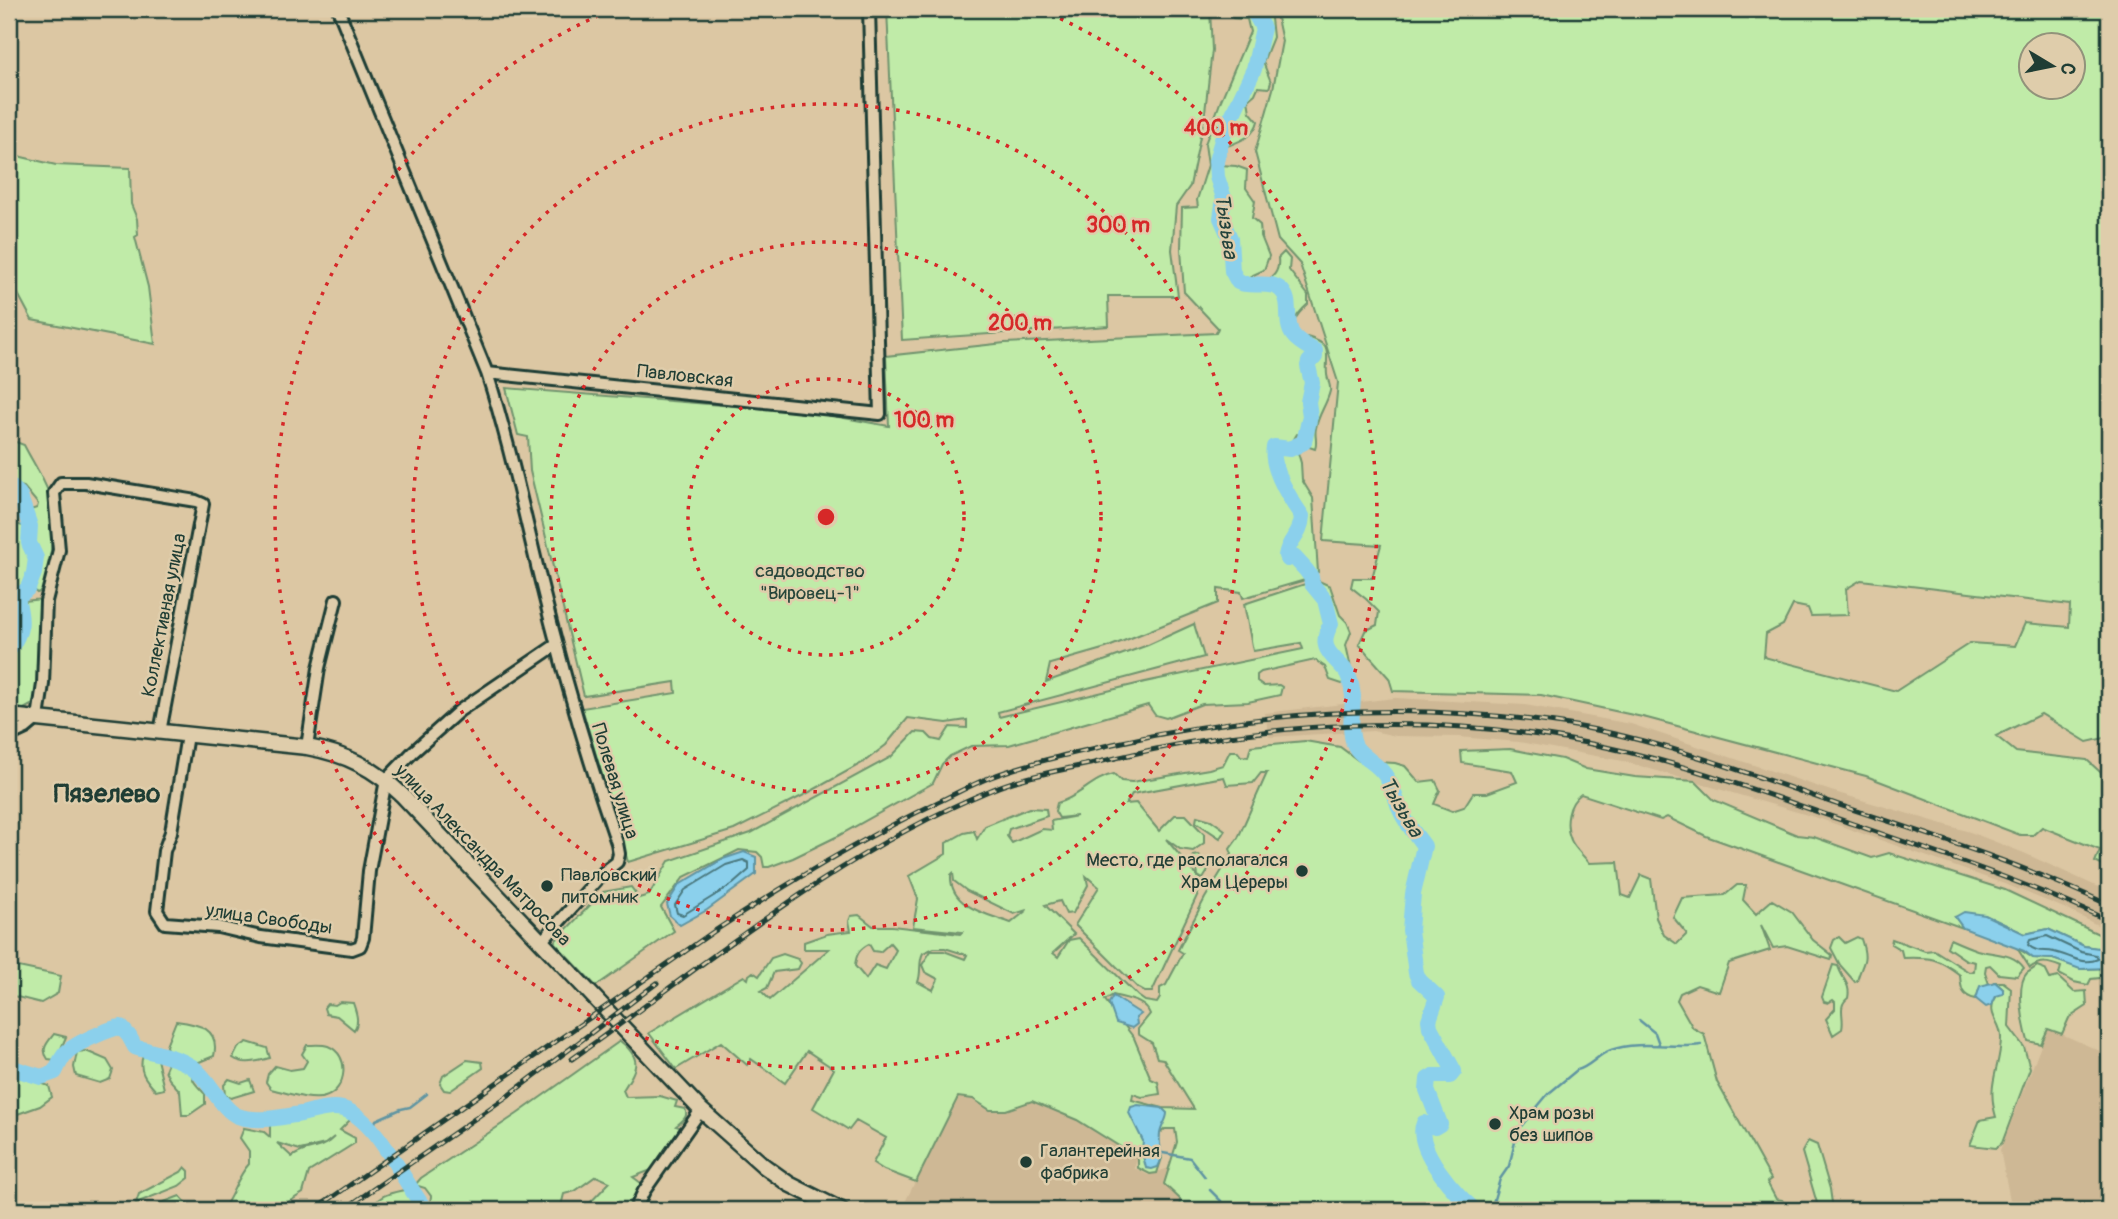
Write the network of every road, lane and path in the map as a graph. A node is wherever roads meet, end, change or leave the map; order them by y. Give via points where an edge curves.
1 (338, 9) edge
2 (869, 9) edge
3 (487, 373) junction
4 (336, 600) dead end
5 (556, 645) junction
6 (9, 716) edge
7 (38, 718) junction
8 (159, 732) junction
9 (187, 735) junction
10 (9, 736) edge
11 (307, 747) junction
12 (386, 780) junction
13 (541, 942) junction
14 (701, 1110) junction
15 (635, 1210) edge
16 (841, 1210) edge

1 - 3 street
2 - 3 street, Павловская via 880,414
3 - 5 street
4 - 11 street via 319,668
5 - 12 street via 459,711
5 - 13 street, Полевая улица via 619,854 617,862
6 - 7 main road, улица Александра Матросова
7 - 8 main road, улица Александра Матросова
7 - 8 street, Коллективная улица via 46,601 59,550 54,493 61,483 86,483 204,504
7 - 10 street
8 - 9 main road, улица Александра Матросова
9 - 11 main road, улица Александра Матросова
9 - 12 street, улица Свободы via 164,851 157,911 165,923 352,949 360,946
11 - 12 main road, улица Александра Матросова via 356,760
12 - 13 main road, улица Александра Матросова
13 - 14 main road, улица Александра Матросова
14 - 15 street
14 - 16 main road, улица Александра Матросова via 789,1184

